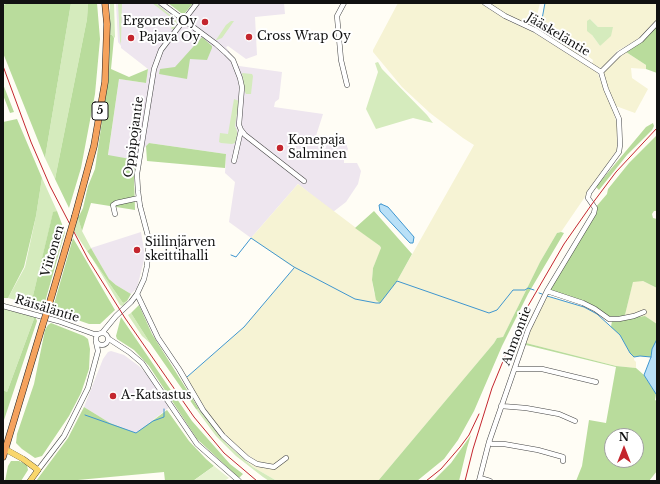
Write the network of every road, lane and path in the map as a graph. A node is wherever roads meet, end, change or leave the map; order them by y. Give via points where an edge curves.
1 (105, 3) edge
2 (161, 3) edge
3 (197, 3) edge
4 (344, 3) edge
5 (485, 3) edge
6 (184, 20) junction
7 (657, 23) edge
8 (601, 72) junction
9 (347, 85) dead end
10 (241, 130) junction
11 (234, 161) dead end
12 (304, 181) dead end
13 (139, 198) junction
14 (115, 214) dead end
15 (546, 291) junction
16 (137, 294) junction
17 (3, 306) edge
18 (644, 312) dead end
19 (110, 322) junction
20 (84, 331) junction
21 (101, 334) junction
22 (96, 340) junction
23 (107, 341) junction
24 (96, 359) junction
25 (515, 369) junction
26 (596, 382) dead end
27 (501, 406) junction
28 (575, 421) dead end
29 (489, 442) junction
30 (6, 449) junction
31 (3, 457) edge
32 (286, 458) dead end
33 (563, 461) dead end
34 (38, 470) junction
35 (479, 480) edge
36 (30, 481) edge
37 (239, 481) edge
38 (490, 481) edge

1 - 30 highway, Viitonen / 5, bridge via 107,24 104,82 94,146
2 - 6 street
3 - 6 street, Oppipojantie
4 - 9 street via 337,16 341,60
5 - 8 street, Jääskeläntie via 535,30
6 - 10 street via 233,60 242,87 239,125
6 - 13 street, Oppipojantie via 161,50 154,69 137,174
7 - 8 street via 641,40 619,54
8 - 15 street, Ahmontie via 617,114 620,145 617,156 589,193 588,198 595,208 594,213
10 - 11 street
10 - 12 street
13 - 14 street via 116,202 113,205
13 - 16 street, Oppipojantie via 149,253 144,279
15 - 18 street via 583,303 609,319
15 - 25 street, Ahmontie via 528,330
16 - 19 street, Oppipojantie
16 - 32 street via 158,338 203,410 223,436 233,447 257,464 274,467
17 - 20 street, Räisäläntie
19 - 21 street, Oppipojantie
19 - 23 street
20 - 21 street
20 - 22 street
21 - 22 street, Oppipojantie
21 - 23 street via 106,334
22 - 23 street via 100,346
22 - 24 street
23 - 24 street
23 - 37 street via 129,352 142,363 197,444
24 - 34 street via 82,402 64,436
25 - 26 street via 542,369
25 - 27 street, Ahmontie
27 - 28 street via 559,414
27 - 29 street, Ahmontie
29 - 33 street via 538,450 563,457
29 - 35 street, Ahmontie
30 - 31 highway, 5
30 - 34 main road
34 - 36 main road
35 - 38 street

